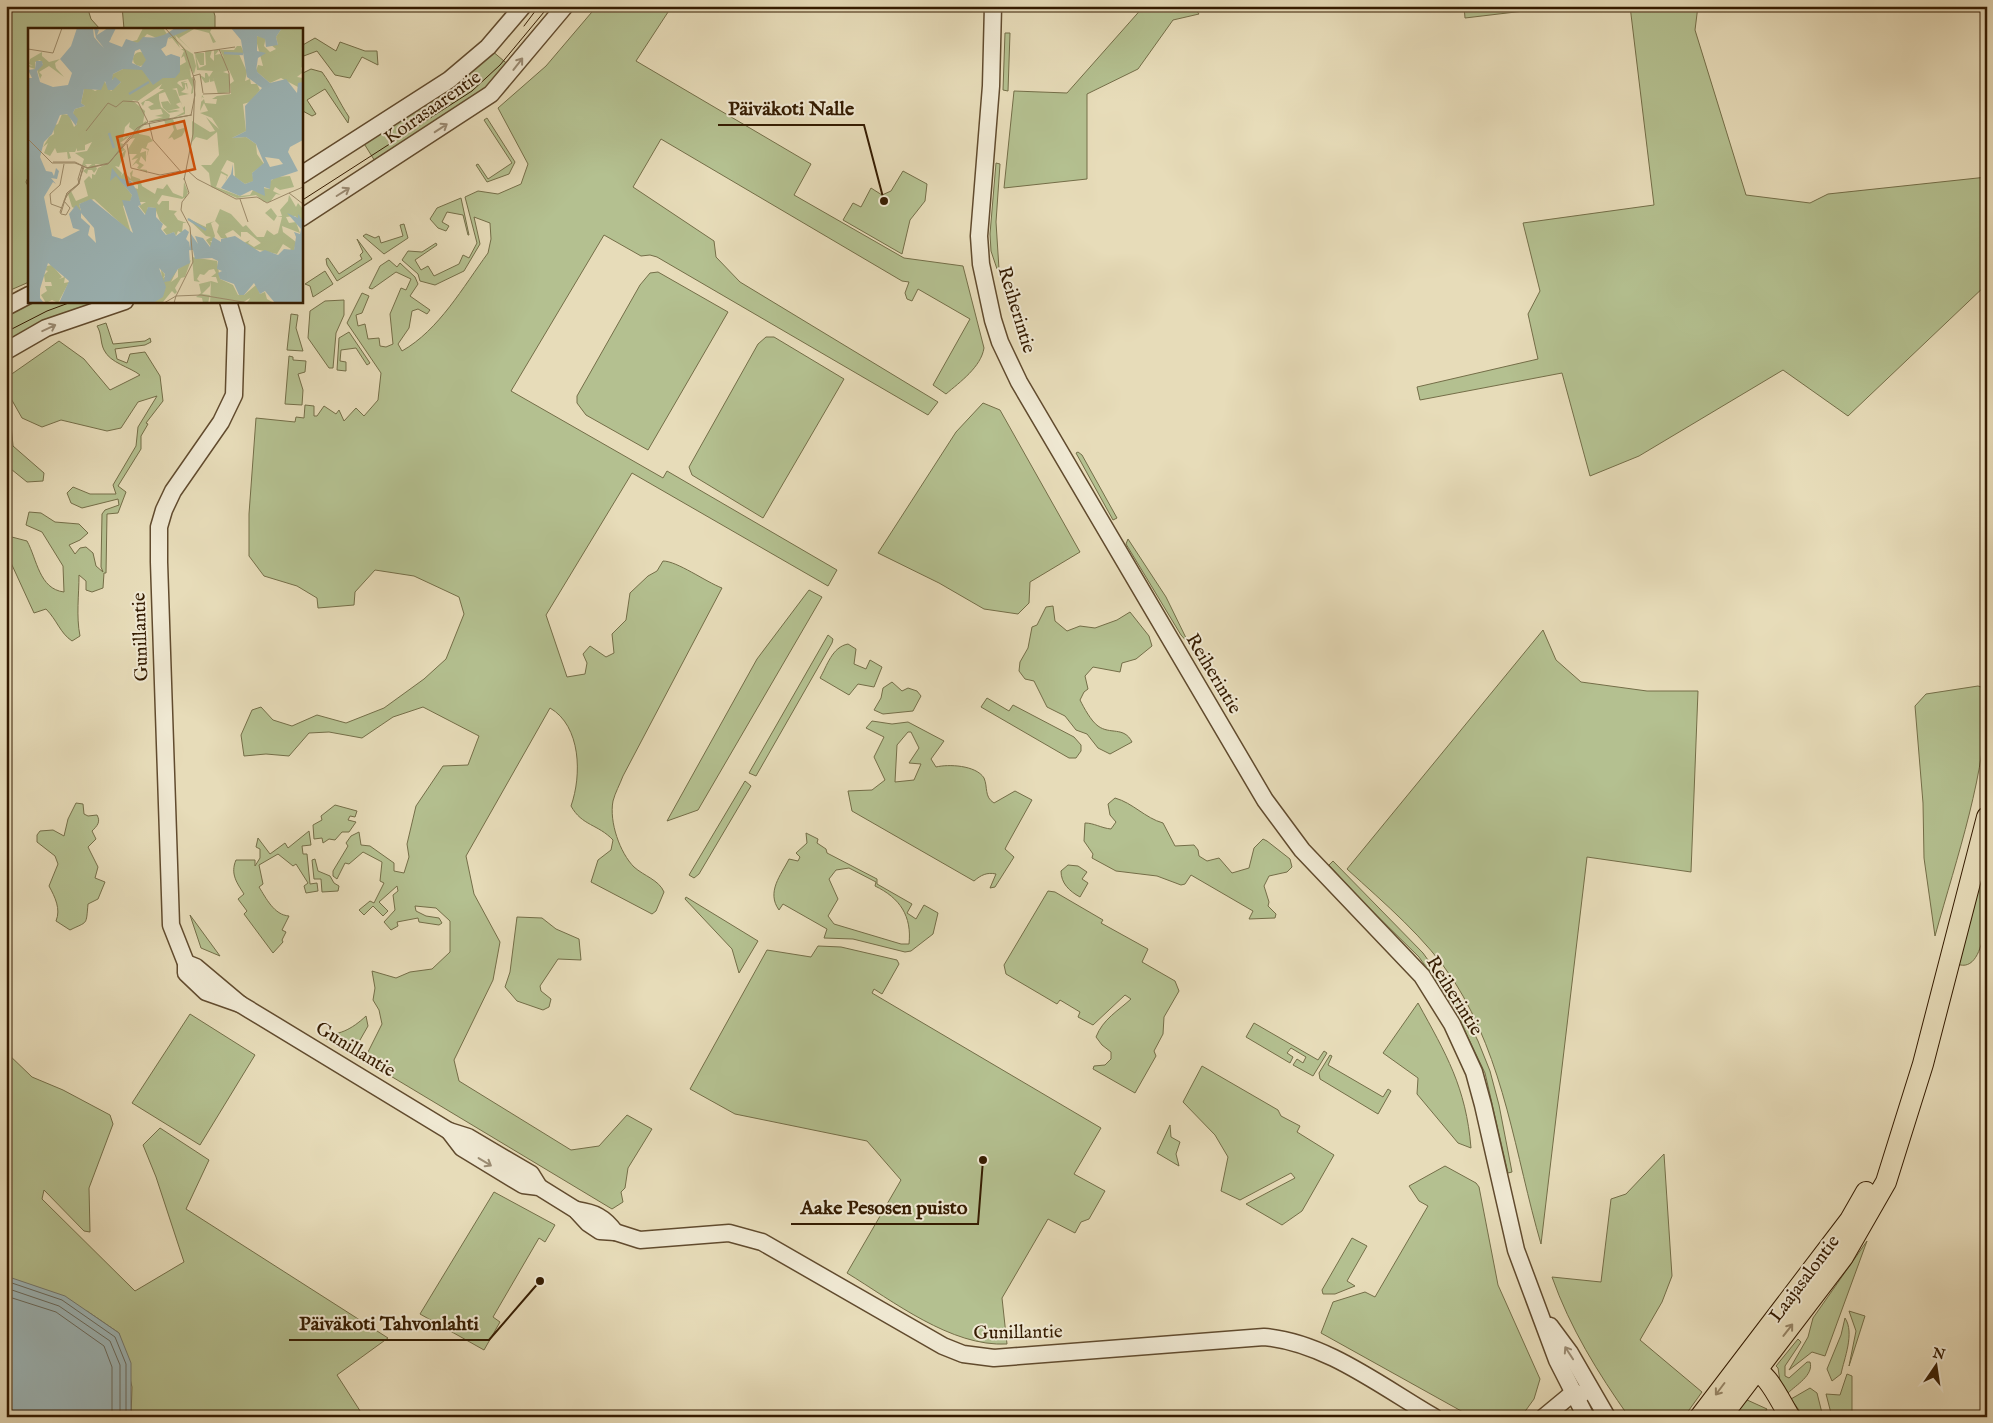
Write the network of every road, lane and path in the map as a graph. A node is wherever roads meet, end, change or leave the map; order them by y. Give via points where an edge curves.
1 (523, 6) edge
2 (565, 6) edge
3 (993, 6) edge
4 (302, 174) edge
5 (302, 217) edge
6 (28, 296) edge
7 (122, 302) edge
8 (228, 302) edge
9 (241, 302) edge
10 (6, 307) edge
11 (236, 328) junction
12 (6, 351) edge
13 (1987, 817) edge
14 (1541, 1314) junction
15 (1755, 1376) junction
16 (1573, 1393) junction
17 (1594, 1394) junction
18 (1786, 1411) edge
19 (1582, 1416) edge
20 (1434, 1417) edge
21 (1544, 1417) edge
22 (1607, 1417) edge
23 (1700, 1417) edge
24 (1721, 1417) edge

1 - 4 street, Koirasaarentie via 488,47 449,80
5 -> 2 street, Koirasaarentie via 491,94
3 - 14 street, Reiherintie via 991,86 978,236 981,264 1000,342 1029,399 1270,807 1307,856 1422,976 1452,1024 1474,1072 1516,1250
6 - 10 street
12 -> 7 street via 46,328
8 - 11 street, Gunillantie
9 - 11 street, Gunillantie
11 - 20 street, Gunillantie via 234,395 229,409 173,491 159,528 170,913 176,940 186,963 186,974 197,985 206,992 240,1004 449,1130 462,1148 522,1185 539,1187 576,1210 595,1213 606,1219 615,1232 640,1240 729,1233 762,1242 943,1346 977,1357 1284,1338 1321,1351
13 - 15 main road, Laajasalontie via 1923,1064 1900,1135
14 - 16 street, Reiherintie
17 -> 14 street, Reiherintie via 1570,1353
15 - 18 main road
15 -> 23 main road, Laajasalontie
15 - 24 main road, Laajasalontie
16 - 17 street
16 - 19 street, Reiherintie
16 - 21 street
17 - 19 street
17 - 22 street, Reiherintie

